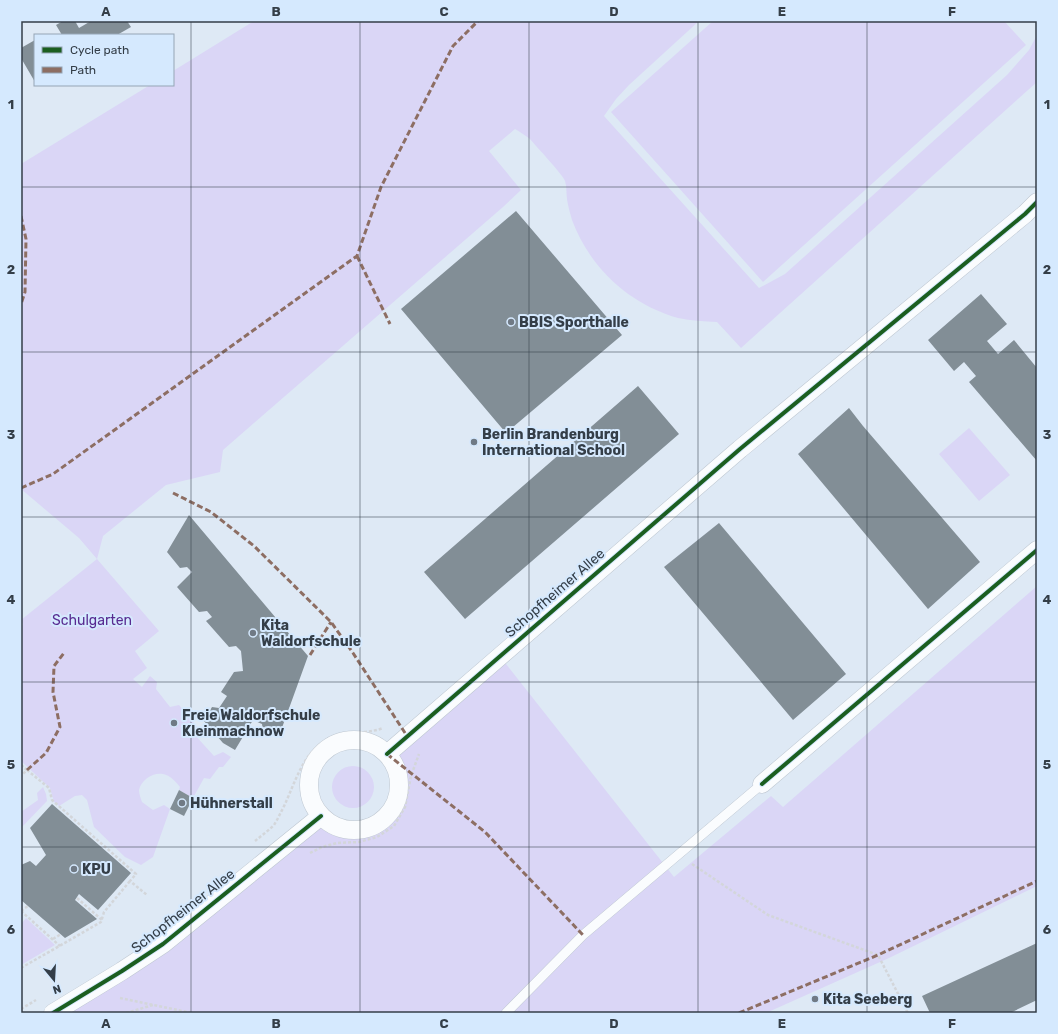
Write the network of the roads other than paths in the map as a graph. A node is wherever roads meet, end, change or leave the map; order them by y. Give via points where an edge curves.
1 (1037, 202) edge
2 (1037, 550) edge
3 (387, 754) junction
4 (762, 784) joint
5 (321, 816) junction
6 (52, 1013) edge
7 (506, 1013) edge

1 - 3 street, Schopfheimer Allee via 740,449
2 - 4 street
3 - 5 street via 395,766 398,793 385,818 373,826 360,830 345,829
3 - 5 street via 374,745 359,740 329,747 318,758 311,772 309,788 312,803
4 - 7 lane via 583,935
5 - 6 street, Schopfheimer Allee via 163,944

